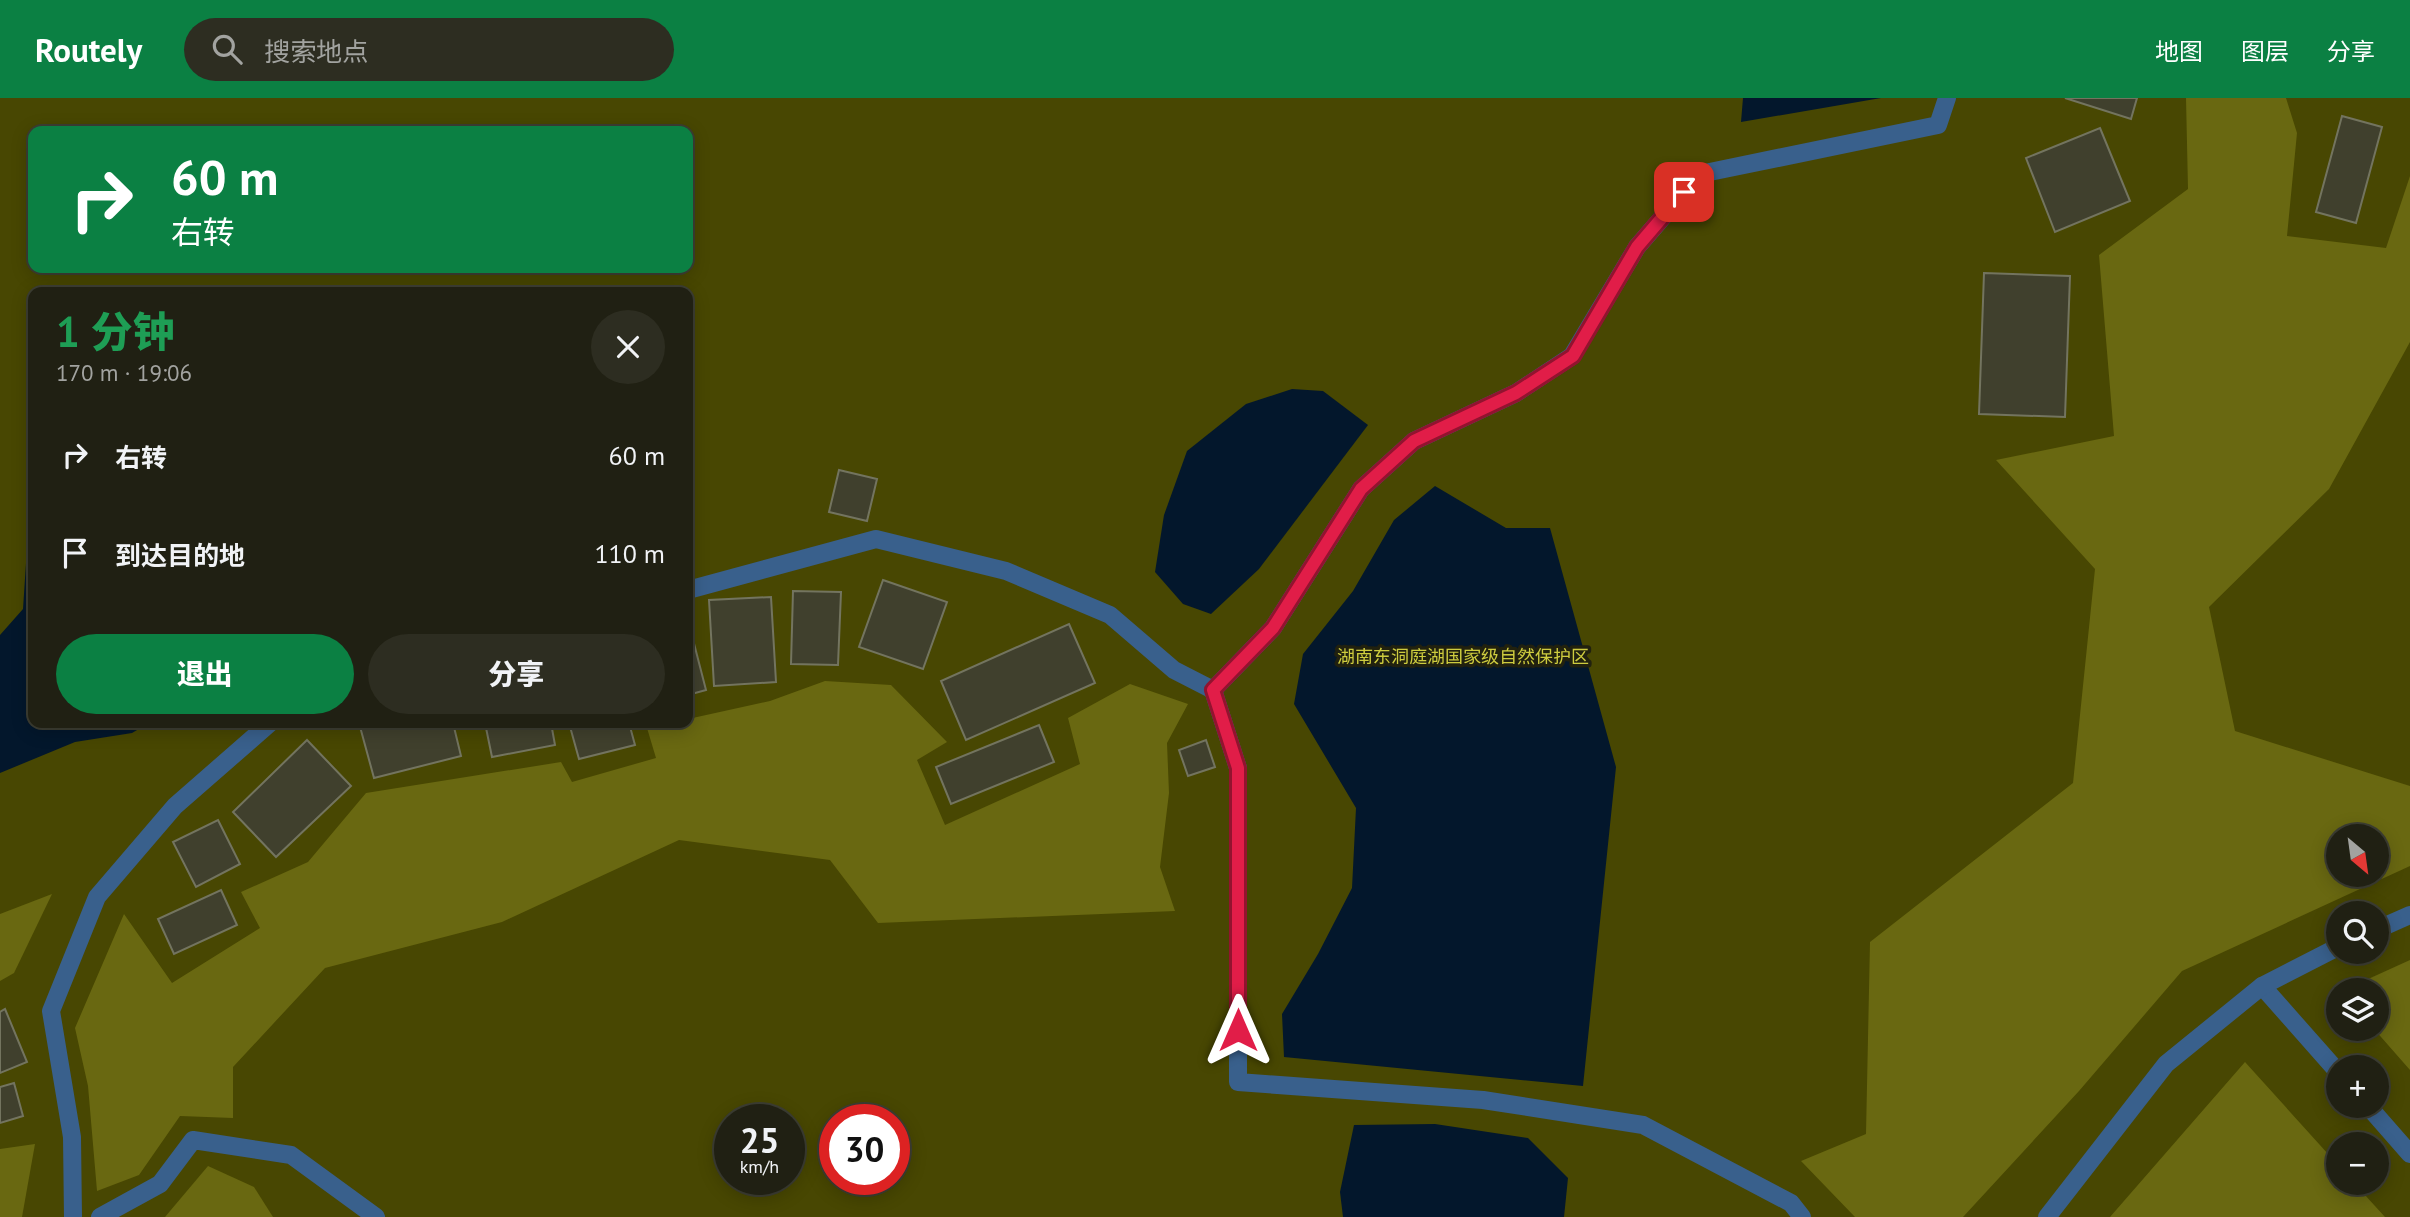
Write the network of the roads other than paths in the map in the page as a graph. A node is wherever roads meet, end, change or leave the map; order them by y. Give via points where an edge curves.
1 (1947, 98) edge
2 (693, 589) edge
3 (1213, 690) junction
4 (264, 728) edge
5 (2410, 915) edge
6 (2389, 924) edge
7 (2326, 953) edge
8 (2262, 986) junction
9 (2326, 1058) edge
10 (2378, 1118) edge
11 (2410, 1154) edge
12 (73, 1217) edge
13 (100, 1217) edge
14 (376, 1217) edge
15 (1802, 1217) edge
16 (2047, 1217) edge

1 - 3 street via 1938,125 1700,174 1637,247 1573,356 1516,393 1414,441 1361,489 1273,628
2 - 3 street via 876,539 1006,571 1110,615 1174,670
3 - 15 street via 1238,768 1238,1082 1483,1100 1643,1125 1791,1203
4 - 12 street via 175,806 97,897 61,986 51,1012 72,1137
5 - 6 street
7 - 8 street
8 - 9 street
8 - 16 street via 2166,1064
10 - 11 street
13 - 14 street via 160,1184 193,1140 291,1155

